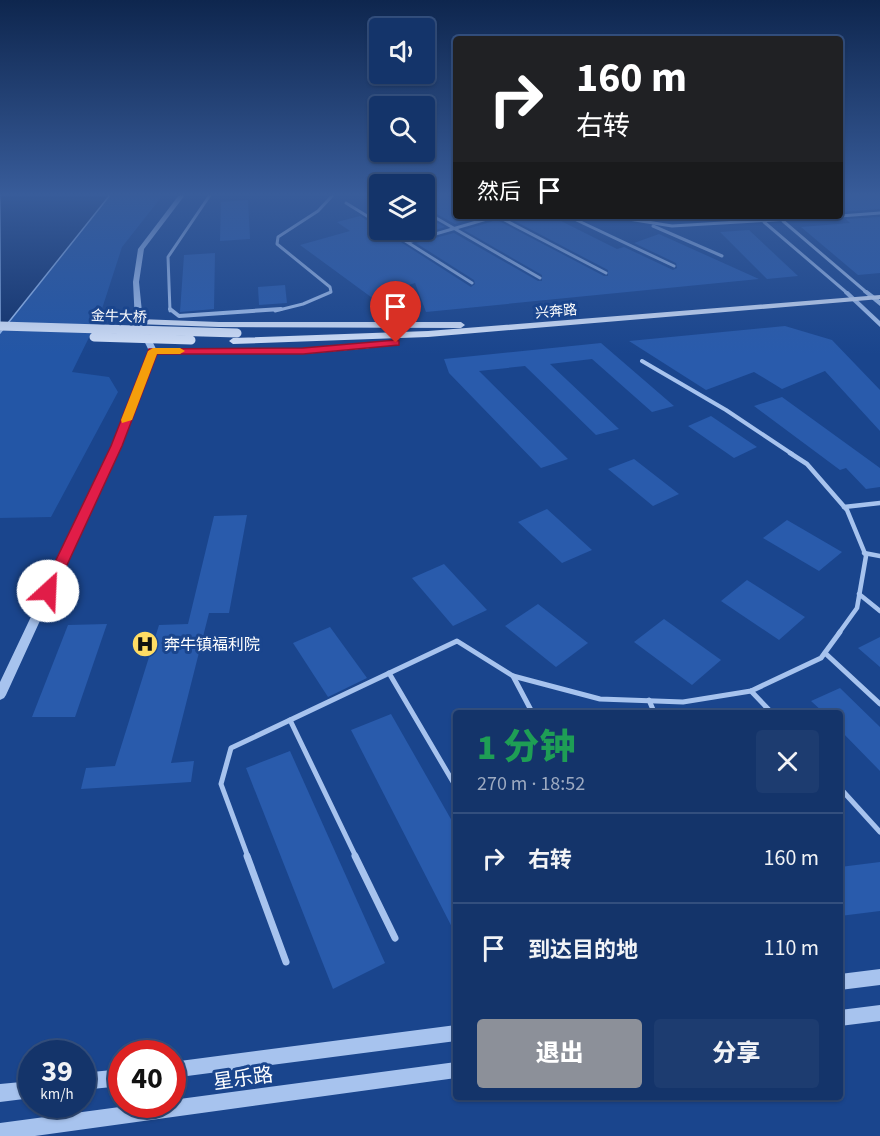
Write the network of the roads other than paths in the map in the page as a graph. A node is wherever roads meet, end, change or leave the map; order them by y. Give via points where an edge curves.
1 (142, 248) edge
2 (174, 248) edge
3 (282, 248) edge
4 (417, 248) edge
5 (488, 248) edge
6 (558, 248) edge
7 (636, 248) edge
8 (704, 248) edge
9 (794, 248) edge
10 (815, 248) edge
11 (722, 256) dead end
12 (674, 266) dead end
13 (606, 273) dead end
14 (540, 278) dead end
15 (472, 283) dead end
16 (880, 290) edge
17 (865, 291) junction
18 (849, 296) junction
19 (876, 297) edge
20 (880, 304) edge
21 (139, 322) junction
22 (880, 325) edge
23 (0, 326) edge
24 (473, 328) junction
25 (0, 333) edge
26 (235, 337) junction
27 (153, 351) junction
28 (642, 361) dead end
29 (880, 503) edge
30 (844, 507) junction
31 (864, 553) junction
32 (880, 556) edge
33 (859, 594) junction
34 (880, 611) edge
35 (825, 653) junction
36 (389, 673) junction
37 (513, 676) junction
38 (752, 691) junction
39 (0, 695) edge
40 (649, 700) junction
41 (880, 704) edge
42 (531, 710) edge
43 (653, 710) edge
44 (769, 710) edge
45 (290, 720) junction
46 (453, 782) edge
47 (843, 791) edge
48 (880, 832) edge
49 (395, 938) dead end
50 (286, 962) dead end
51 (880, 977) edge
52 (843, 982) edge
53 (880, 1013) edge
54 (843, 1018) edge
55 (453, 1033) edge
56 (186, 1069) edge
57 (453, 1070) edge
58 (18, 1091) edge
59 (0, 1093) edge
60 (0, 1132) edge

1 - 21 street via 136,282
2 - 3 lane via 168,257 170,311 179,316 274,312 331,292 330,287
4 - 15 lane
5 - 14 lane
6 - 13 lane
7 - 12 lane
8 - 11 lane
9 - 18 lane
10 - 17 lane
16 - 17 main road
17 - 18 main road
17 - 19 street
18 - 19 main road, 兴奔路
18 - 22 street
18 - 24 main road, 兴奔路
19 - 20 street
21 - 24 main road via 281,327 376,323
21 - 27 street
23 - 26 main road, 金牛大桥, bridge
24 - 26 main road, 兴奔路 via 331,340
24 - 27 main road via 396,343 303,351
25 - 26 main road, 金牛大桥, bridge
27 - 39 street via 116,446
28 - 30 lane via 807,464
29 - 30 lane
30 - 31 lane
31 - 32 lane
31 - 33 lane
33 - 34 lane
33 - 35 lane via 857,608
35 - 38 lane
35 - 41 lane
36 - 37 lane via 457,641
36 - 45 lane
36 - 46 lane
37 - 40 lane via 600,699
37 - 42 lane
38 - 40 lane via 682,702
38 - 44 lane
40 - 43 lane
45 - 49 lane
45 - 50 lane via 231,748 221,784
47 - 48 lane
51 - 52 street
53 - 54 street
55 - 56 street, 星乐路
57 - 60 street, 星乐路
58 - 59 street

